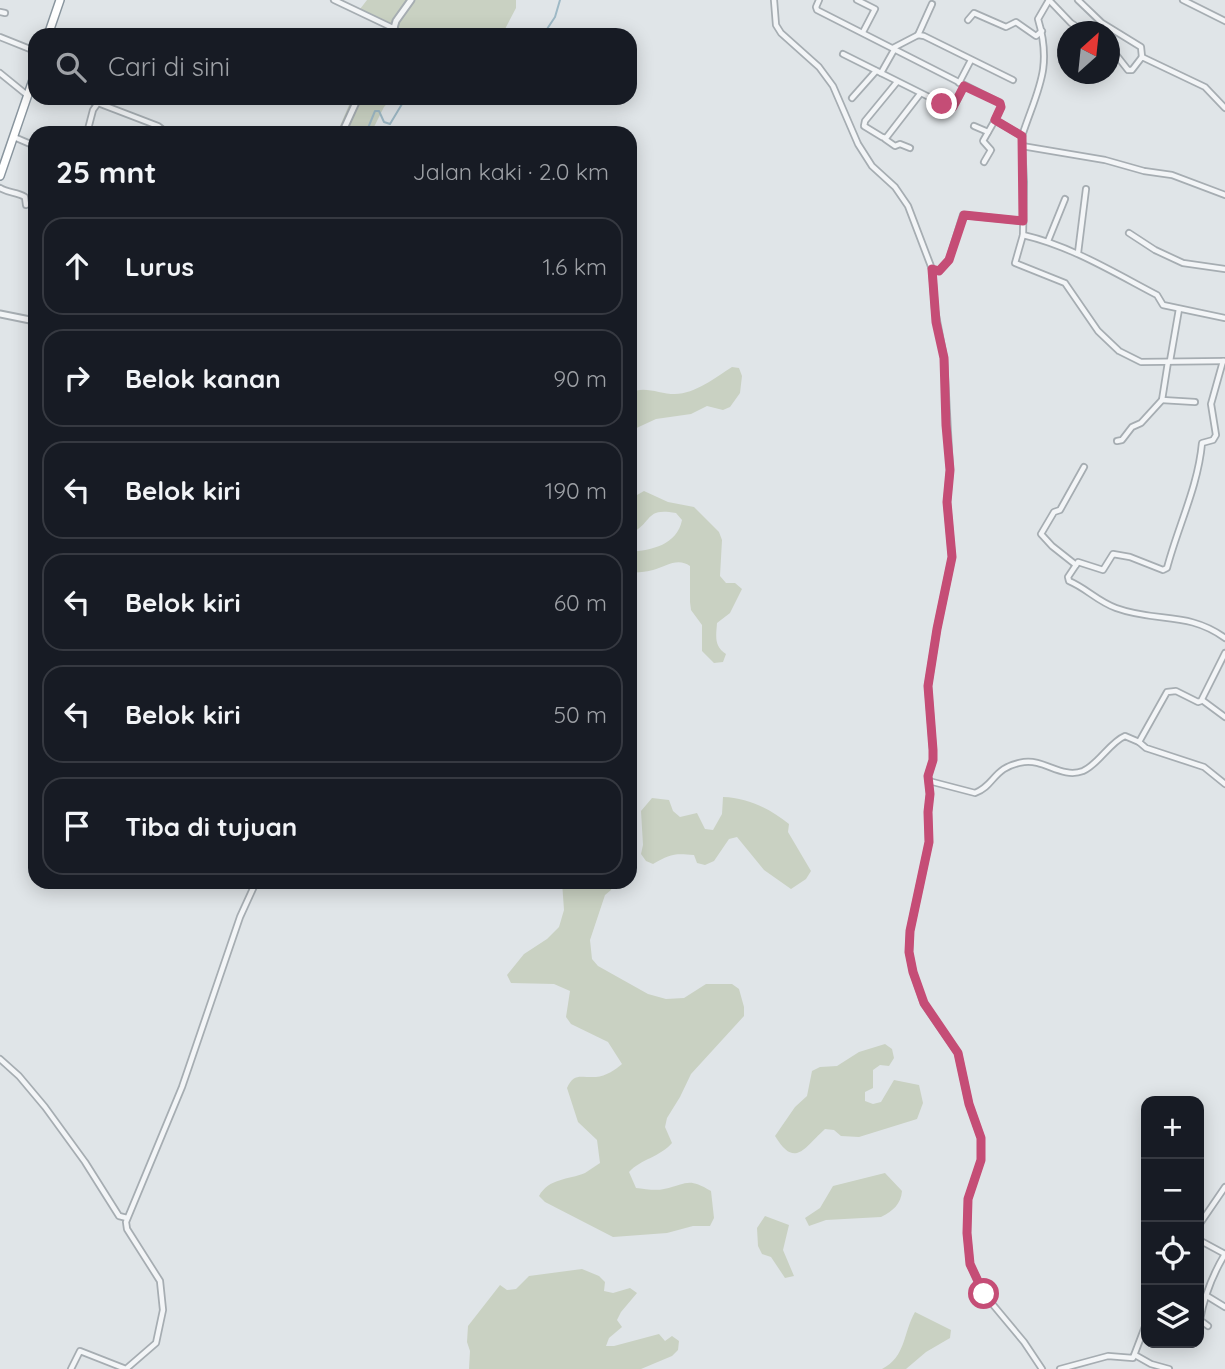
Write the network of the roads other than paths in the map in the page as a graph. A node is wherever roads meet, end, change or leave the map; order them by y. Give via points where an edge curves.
1 (60, 0) edge
2 (334, 0) edge
3 (411, 0) edge
4 (774, 0) edge
5 (819, 0) edge
6 (857, 0) edge
7 (1078, 0) edge
8 (1183, 0) edge
9 (1047, 1) edge
10 (932, 4) dead end
11 (968, 19) dead end
12 (1068, 21) edge
13 (1225, 21) edge
14 (50, 28) edge
15 (386, 28) edge
16 (394, 28) edge
17 (1042, 31) junction
18 (863, 32) junction
19 (918, 34) junction
20 (0, 37) edge
21 (28, 48) edge
22 (893, 49) junction
23 (843, 54) dead end
24 (1142, 57) junction
25 (971, 60) junction
26 (1120, 60) edge
27 (878, 72) junction
28 (0, 73) edge
29 (1013, 80) dead end
30 (897, 82) junction
31 (962, 85) junction
32 (920, 94) junction
33 (28, 96) joint
34 (852, 99) dead end
35 (96, 105) edge
36 (99, 105) edge
37 (355, 105) edge
38 (1225, 108) edge
39 (995, 120) junction
40 (89, 126) edge
41 (156, 126) edge
42 (345, 126) edge
43 (974, 126) dead end
44 (988, 132) junction
45 (1022, 136) junction
46 (14, 137) junction
47 (884, 138) junction
48 (28, 143) edge
49 (1022, 146) junction
50 (910, 148) dead end
51 (984, 162) dead end
52 (0, 176) edge
53 (0, 188) edge
54 (1086, 189) dead end
55 (1225, 195) edge
56 (1065, 199) dead end
57 (26, 205) dead end
58 (1023, 221) junction
59 (1129, 233) dead end
60 (1023, 235) junction
61 (1048, 241) junction
62 (1077, 253) junction
63 (932, 269) junction
64 (1225, 269) edge
65 (1179, 309) junction
66 (0, 314) edge
67 (1225, 318) edge
68 (28, 320) edge
69 (1169, 361) junction
70 (1224, 361) edge
71 (1162, 400) junction
72 (1195, 402) dead end
73 (1117, 441) dead end
74 (1084, 467) dead end
75 (1076, 565) junction
76 (1225, 638) edge
77 (1225, 653) edge
78 (1202, 700) junction
79 (1225, 717) edge
80 (1139, 742) junction
81 (929, 780) junction
82 (1225, 785) edge
83 (253, 889) edge
84 (0, 1059) edge
85 (1225, 1187) edge
86 (127, 1218) junction
87 (1202, 1222) edge
88 (1204, 1243) edge
89 (1225, 1254) edge
90 (1207, 1296) junction
91 (1225, 1307) edge
92 (1208, 1326) dead end
93 (1141, 1338) edge
94 (1135, 1355) junction
95 (71, 1369) edge
96 (1042, 1369) edge
97 (1060, 1369) edge
98 (1168, 1369) edge

1 - 14 highway
2 - 15 street
3 - 16 street
4 - 63 street via 781,33 820,67 858,144 908,206
5 - 18 street via 817,10
6 - 18 street via 875,9
7 - 24 street via 1102,23 1141,47
8 - 13 street
9 - 12 street
9 - 17 street via 1038,19
10 - 19 street
11 - 17 street via 974,13 1006,27 1014,21 1036,36
17 - 45 street via 1045,68
18 - 22 street
19 - 22 street
19 - 25 street
20 - 21 street
22 - 27 street
22 - 31 street
23 - 27 street
24 - 26 street via 1132,70
24 - 38 street via 1205,87
25 - 29 street
25 - 31 street
27 - 30 street
27 - 34 street
28 - 33 street
30 - 32 street
30 - 47 street via 864,125
31 - 32 street via 951,108
31 - 39 street via 1000,103
32 - 47 street
33 - 46 highway
35 - 40 street
36 - 41 street
37 - 42 street
39 - 44 street
39 - 45 street
43 - 44 street
44 - 51 street via 984,143 991,150
45 - 49 street
46 - 48 street
46 - 52 highway
47 - 50 street via 895,146
49 - 55 street via 1172,175
49 - 58 street
53 - 57 street via 22,195
54 - 62 street
56 - 61 street
58 - 60 street
58 - 63 street via 964,215 947,264 939,271
59 - 64 street via 1176,260
60 - 61 street
60 - 69 street via 1016,265 1065,283 1098,331 1119,351 1141,362
61 - 62 street
62 - 65 street via 1157,295 1162,305
63 - 81 street via 944,358 952,557 928,686 933,750
65 - 67 street
65 - 69 street
66 - 68 street
69 - 70 street
69 - 71 street
70 - 75 street via 1211,404 1216,435 1202,443 1195,486 1167,568 1115,554 1100,570 1082,562
71 - 72 street
71 - 73 street
74 - 75 street via 1041,534
75 - 76 street via 1069,581 1114,607 1152,618 1198,622
77 - 78 street
78 - 79 street
78 - 80 street via 1167,692
80 - 81 street via 1122,737 1086,769 1075,773 1030,761 1006,766 976,793
80 - 82 street via 1204,767
81 - 96 street via 929,842 909,952 924,1003 958,1053 981,1138 981,1160 968,1199 970,1264 984,1294
83 - 86 street via 182,1087
84 - 86 street via 30,1088 119,1216
85 - 87 street
86 - 95 street via 127,1229 160,1281 163,1310 157,1340 126,1369 79,1351
88 - 89 street
89 - 90 street
90 - 91 street
90 - 92 street via 1200,1320
93 - 94 street
94 - 97 street via 1131,1359 1108,1356
94 - 98 street

